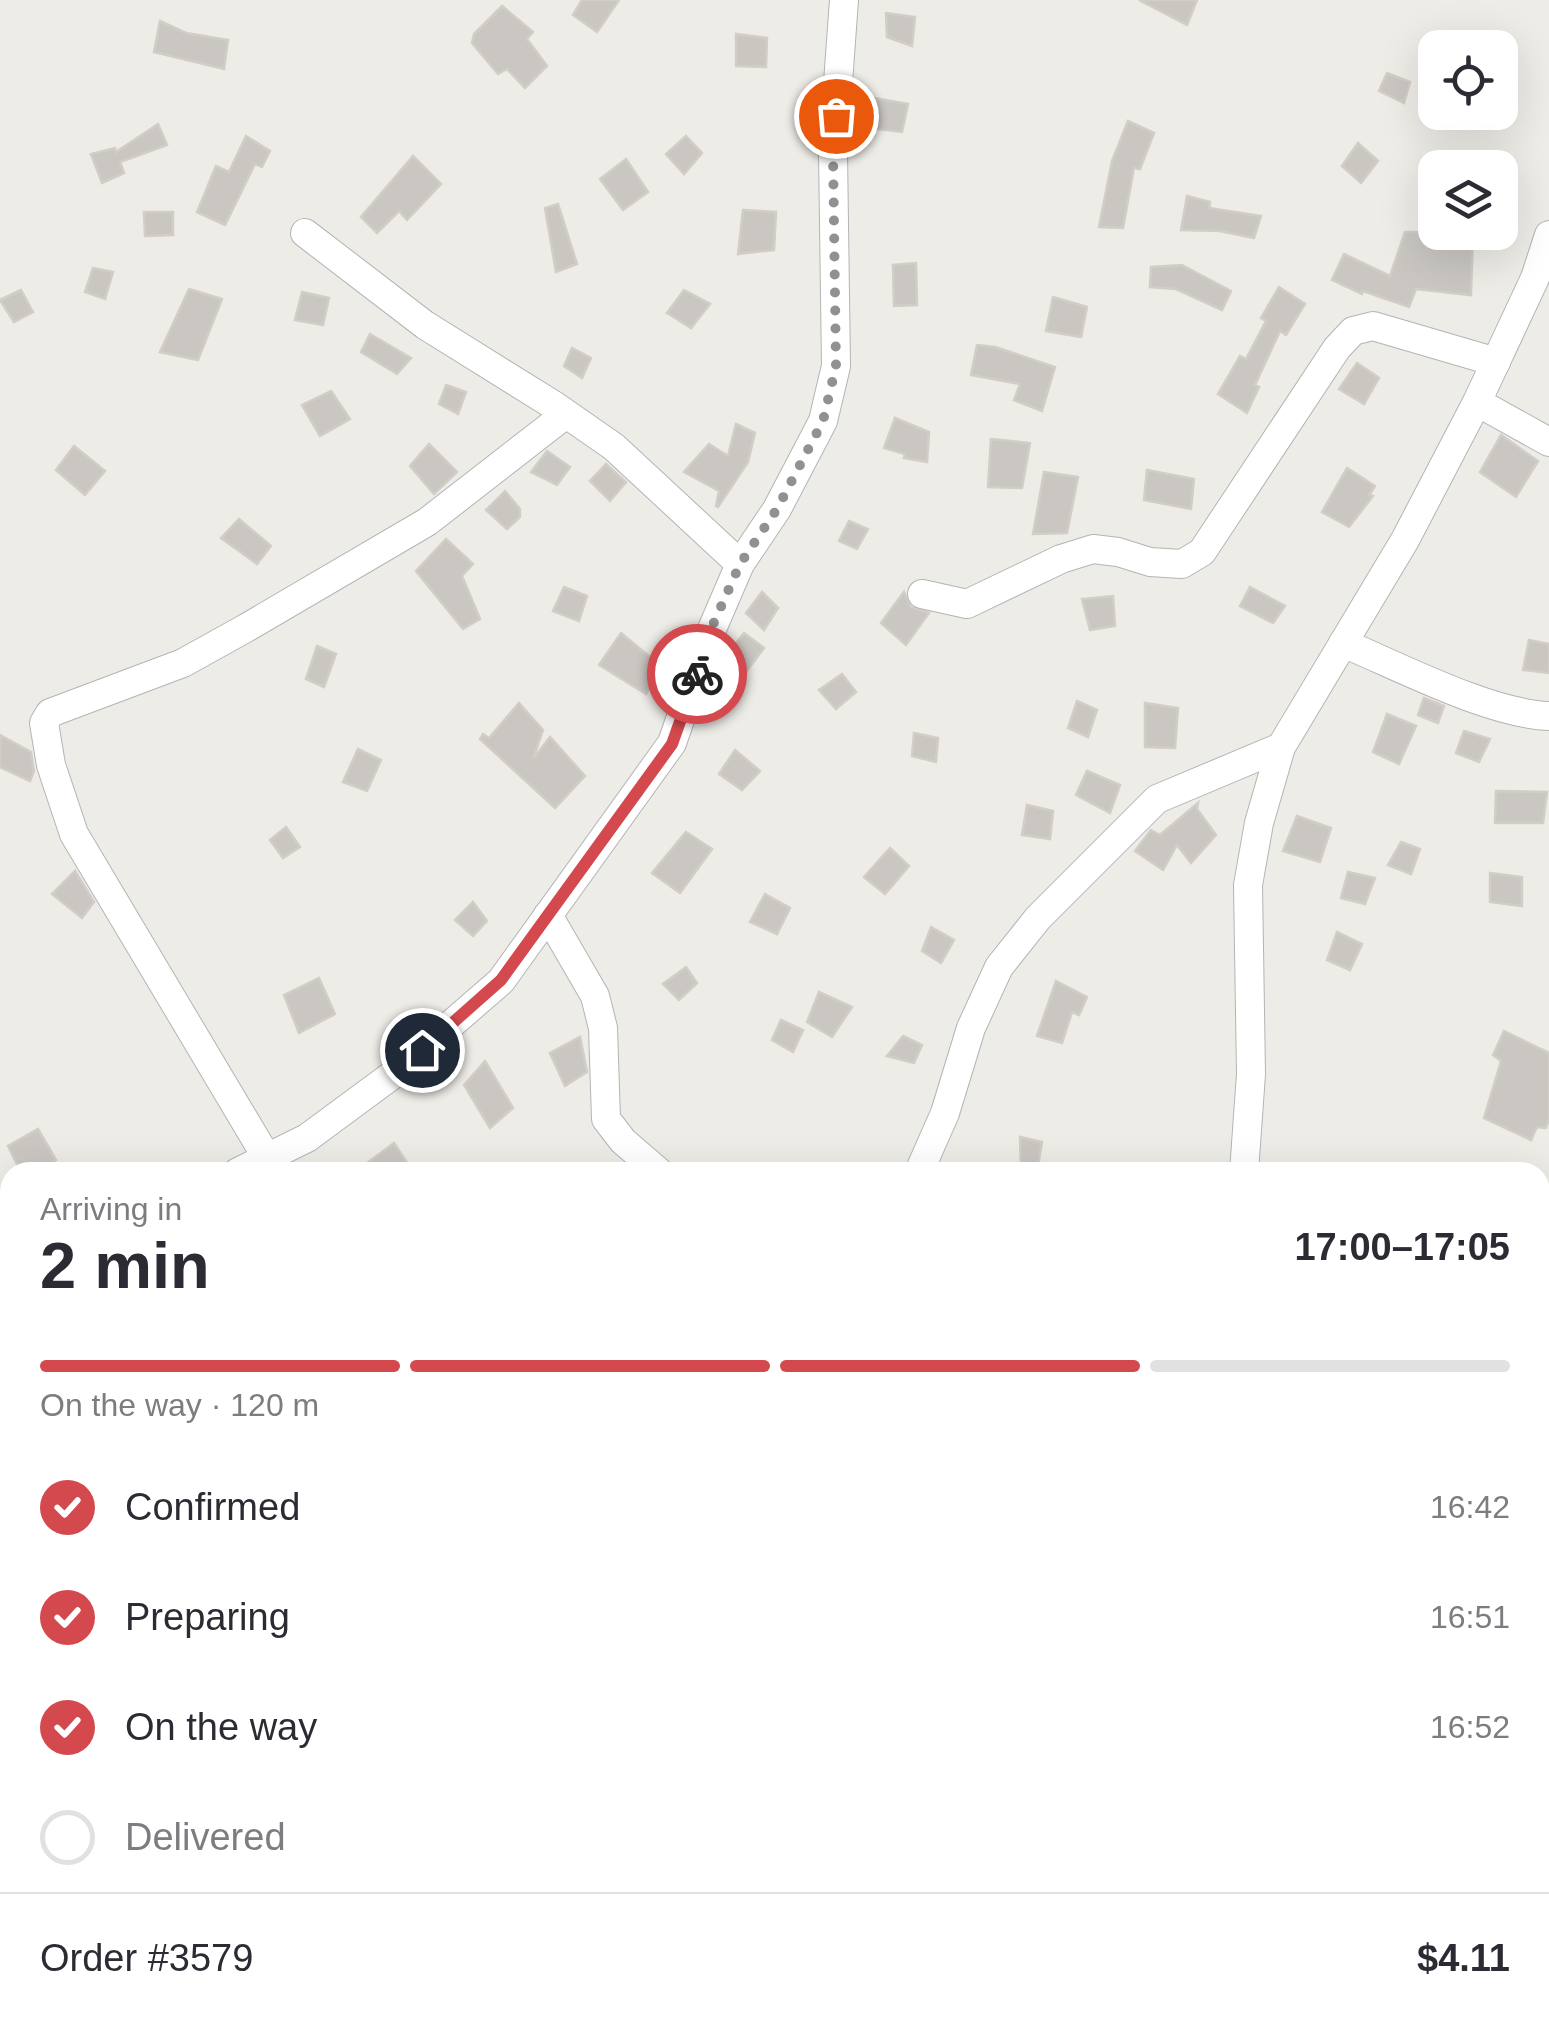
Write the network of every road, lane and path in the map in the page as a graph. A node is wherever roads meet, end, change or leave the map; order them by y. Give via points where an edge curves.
1 (844, 0) edge
2 (305, 232) dead end
3 (1549, 235) edge
4 (1496, 362) junction
5 (1477, 402) junction
6 (566, 414) junction
7 (1549, 442) edge
8 (740, 564) junction
9 (922, 594) dead end
10 (1343, 644) junction
11 (1549, 716) edge
12 (1281, 747) junction
13 (548, 915) junction
14 (267, 1158) junction
15 (259, 1162) edge
16 (645, 1162) edge
17 (924, 1162) edge
18 (1245, 1162) edge

1 - 8 street via 833,152 836,366 823,421
2 - 6 street via 426,325
3 - 4 street
4 - 5 street
4 - 9 street via 1373,326 1352,330 1202,552 1182,564 1093,549 967,604
5 - 7 street
5 - 10 street
6 - 8 street via 614,447
6 - 14 street via 428,522 182,663 50,713 44,723 74,834
8 - 13 street via 672,744
10 - 11 street via 1492,705
10 - 12 street
12 - 17 street via 1157,798 1038,918 999,967
12 - 18 street via 1248,885 1252,1074
13 - 14 street via 501,980 395,1073 308,1138
13 - 16 street via 595,996 606,1118
14 - 15 street

